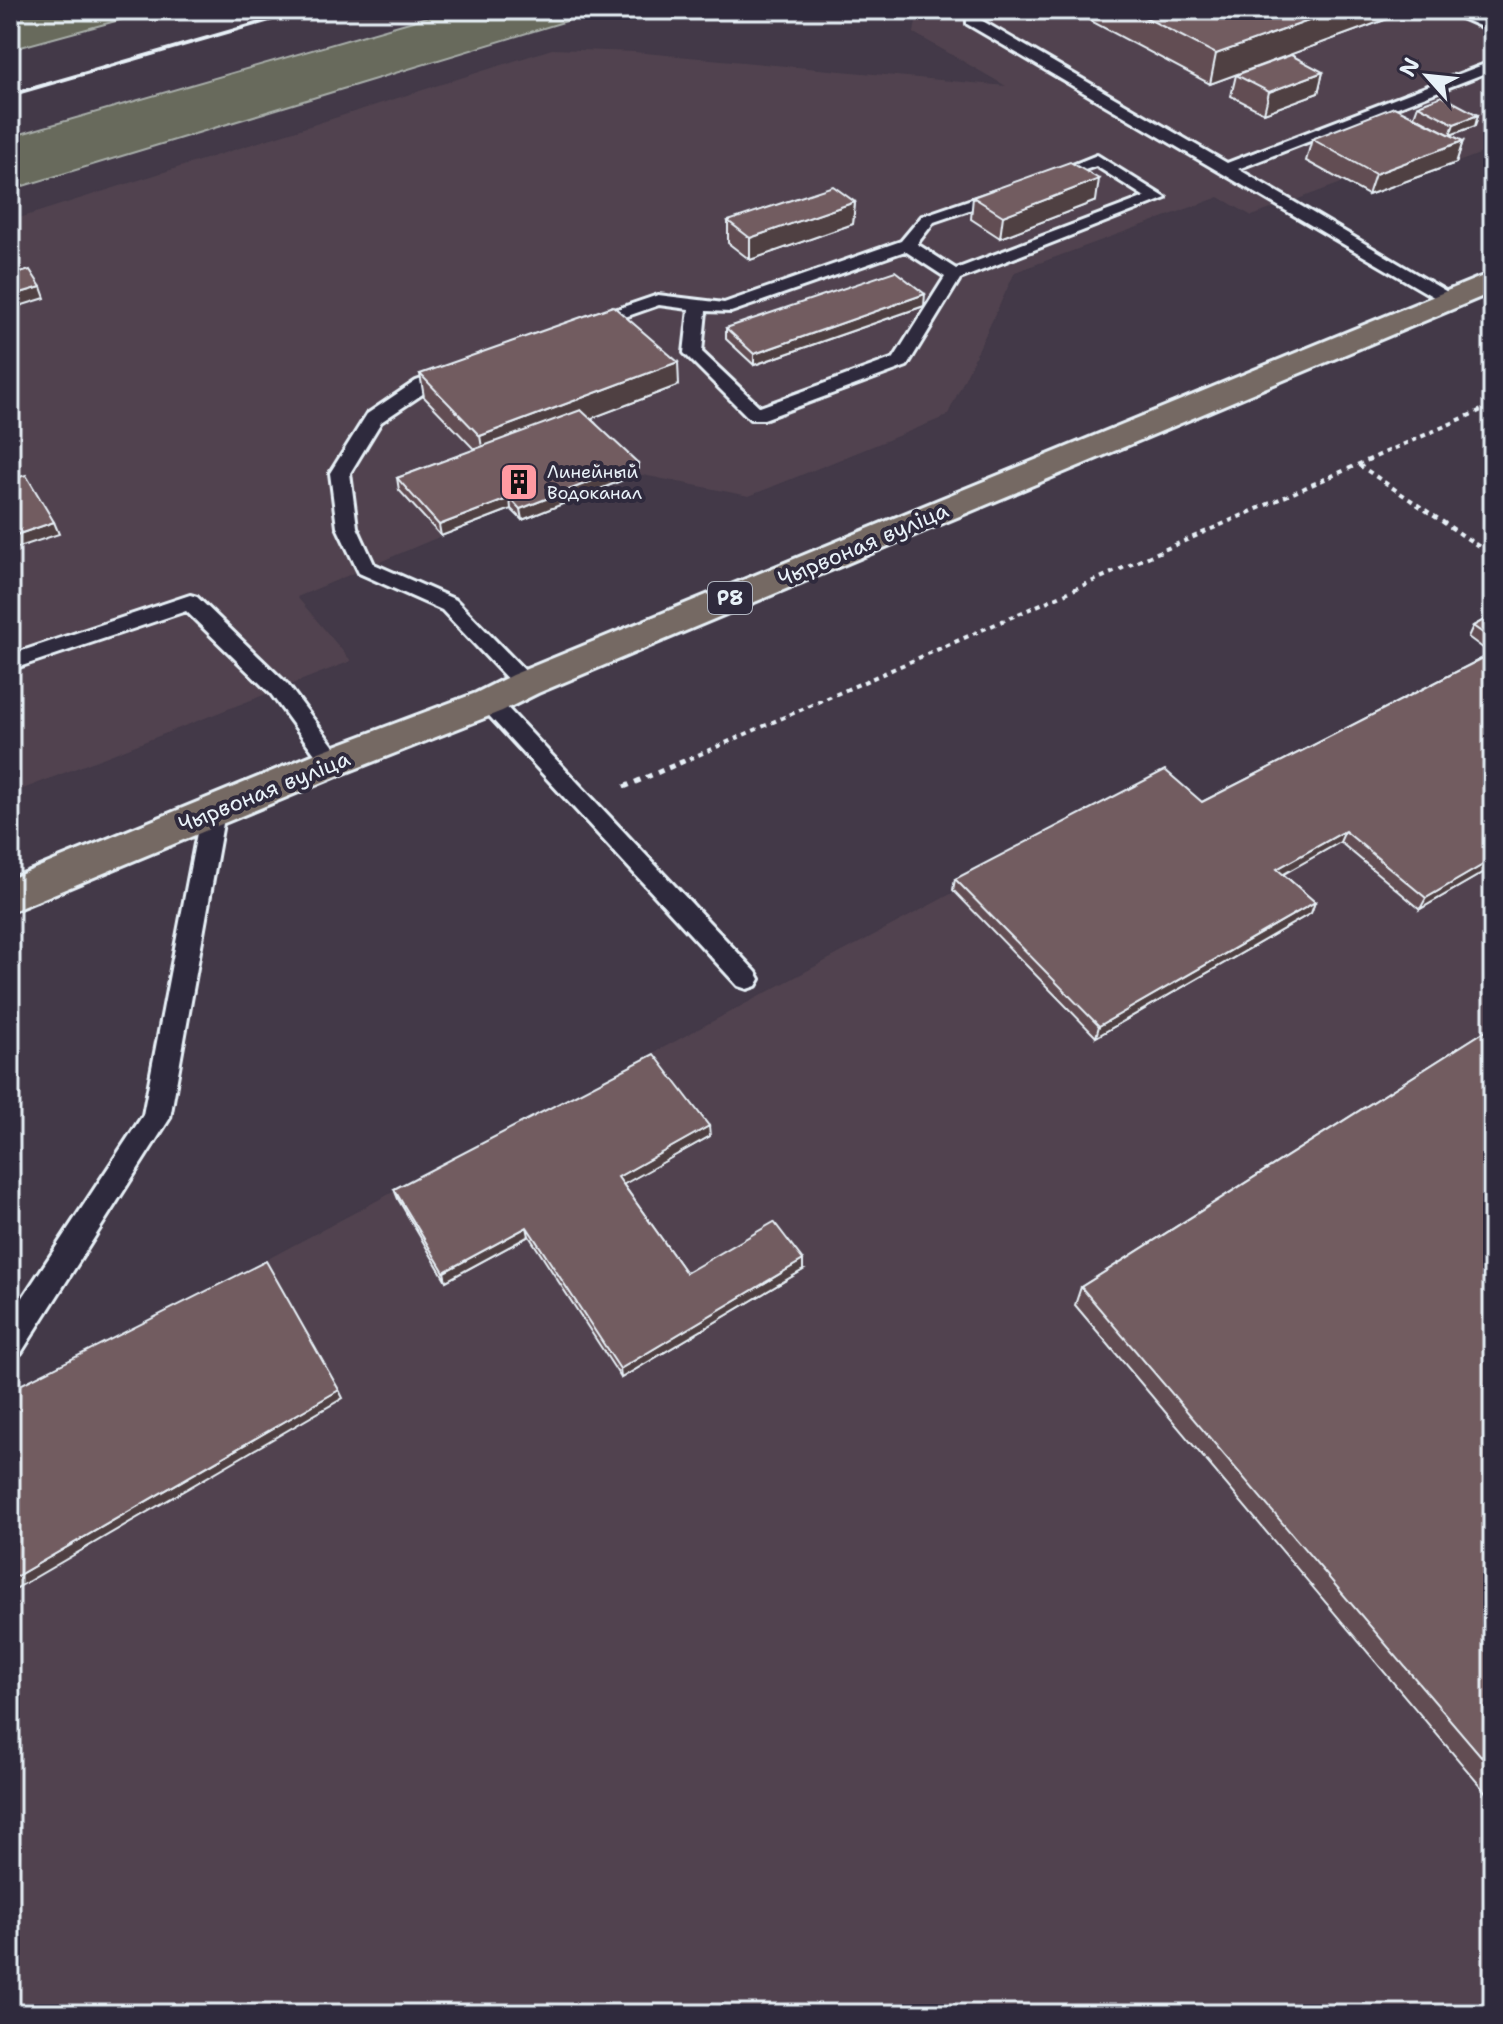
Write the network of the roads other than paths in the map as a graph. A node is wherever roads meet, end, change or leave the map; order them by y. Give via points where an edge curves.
1 (974, 10) edge
2 (1450, 10) edge
3 (1493, 29) edge
4 (1493, 65) edge
5 (1225, 169) junction
6 (907, 245) junction
7 (954, 276) junction
8 (1493, 281) edge
9 (1450, 299) junction
10 (698, 306) junction
11 (570, 332) edge
12 (467, 369) edge
13 (10, 663) edge
14 (525, 684) junction
15 (489, 702) junction
16 (333, 762) junction
17 (213, 812) junction
18 (10, 896) edge
19 (747, 979) dead end
20 (10, 1343) edge

1 - 5 lane via 972,21
2 - 3 lane
4 - 5 lane
5 - 9 lane
6 - 7 lane
6 - 7 lane via 928,219 1097,160 1158,198
6 - 10 lane via 725,308
7 - 10 lane via 901,362 757,415 693,353
8 - 9 main road, Чырвоная вуліца / Р8
9 - 14 main road, Чырвоная вуліца / Р8
10 - 11 lane via 658,300
12 - 14 lane via 423,385 374,418 340,473 347,527 366,568 449,605
13 - 16 lane via 190,602 279,689
14 - 15 main road, Чырвоная вуліца / Р8
15 - 16 main road, Чырвоная вуліца / Р8
15 - 19 lane
16 - 17 main road, Чырвоная вуліца / Р8
17 - 18 main road, Чырвоная вуліца / Р8
17 - 20 lane via 156,1118

